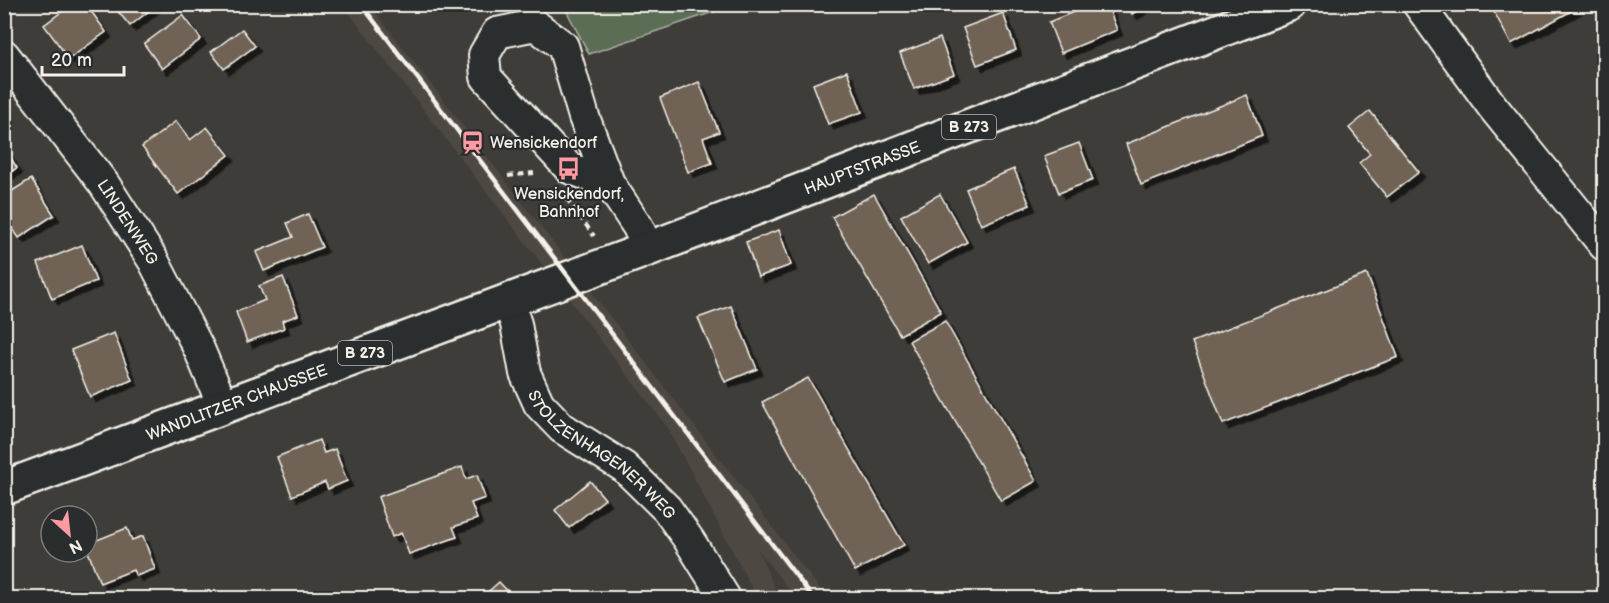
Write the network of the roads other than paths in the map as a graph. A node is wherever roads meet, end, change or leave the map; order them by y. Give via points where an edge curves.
1 (1289, 4) edge
2 (1418, 4) edge
3 (4, 55) edge
4 (609, 183) junction
5 (1605, 245) edge
6 (648, 249) junction
7 (569, 277) joint
8 (508, 300) junction
9 (223, 406) junction
10 (4, 488) edge
11 (725, 598) edge

1 - 6 main road, HAUPTSTRASSE / B 273
2 - 5 street via 1492,106
3 - 9 street, LINDENWEG via 104,184 153,260 200,349
4 - 4 street via 584,117 564,46 535,25 497,33 484,55 486,77 569,168
4 - 6 street
6 - 7 main road, HAUPTSTRASSE / B 273
7 - 8 main road, WANDLITZER CHAUSSEE / B 273
8 - 9 main road, WANDLITZER CHAUSSEE / B 273
8 - 11 street, STOLZENHAGENER WEG via 525,373 539,404 562,428 624,466 667,509
9 - 10 main road, WANDLITZER CHAUSSEE / B 273

